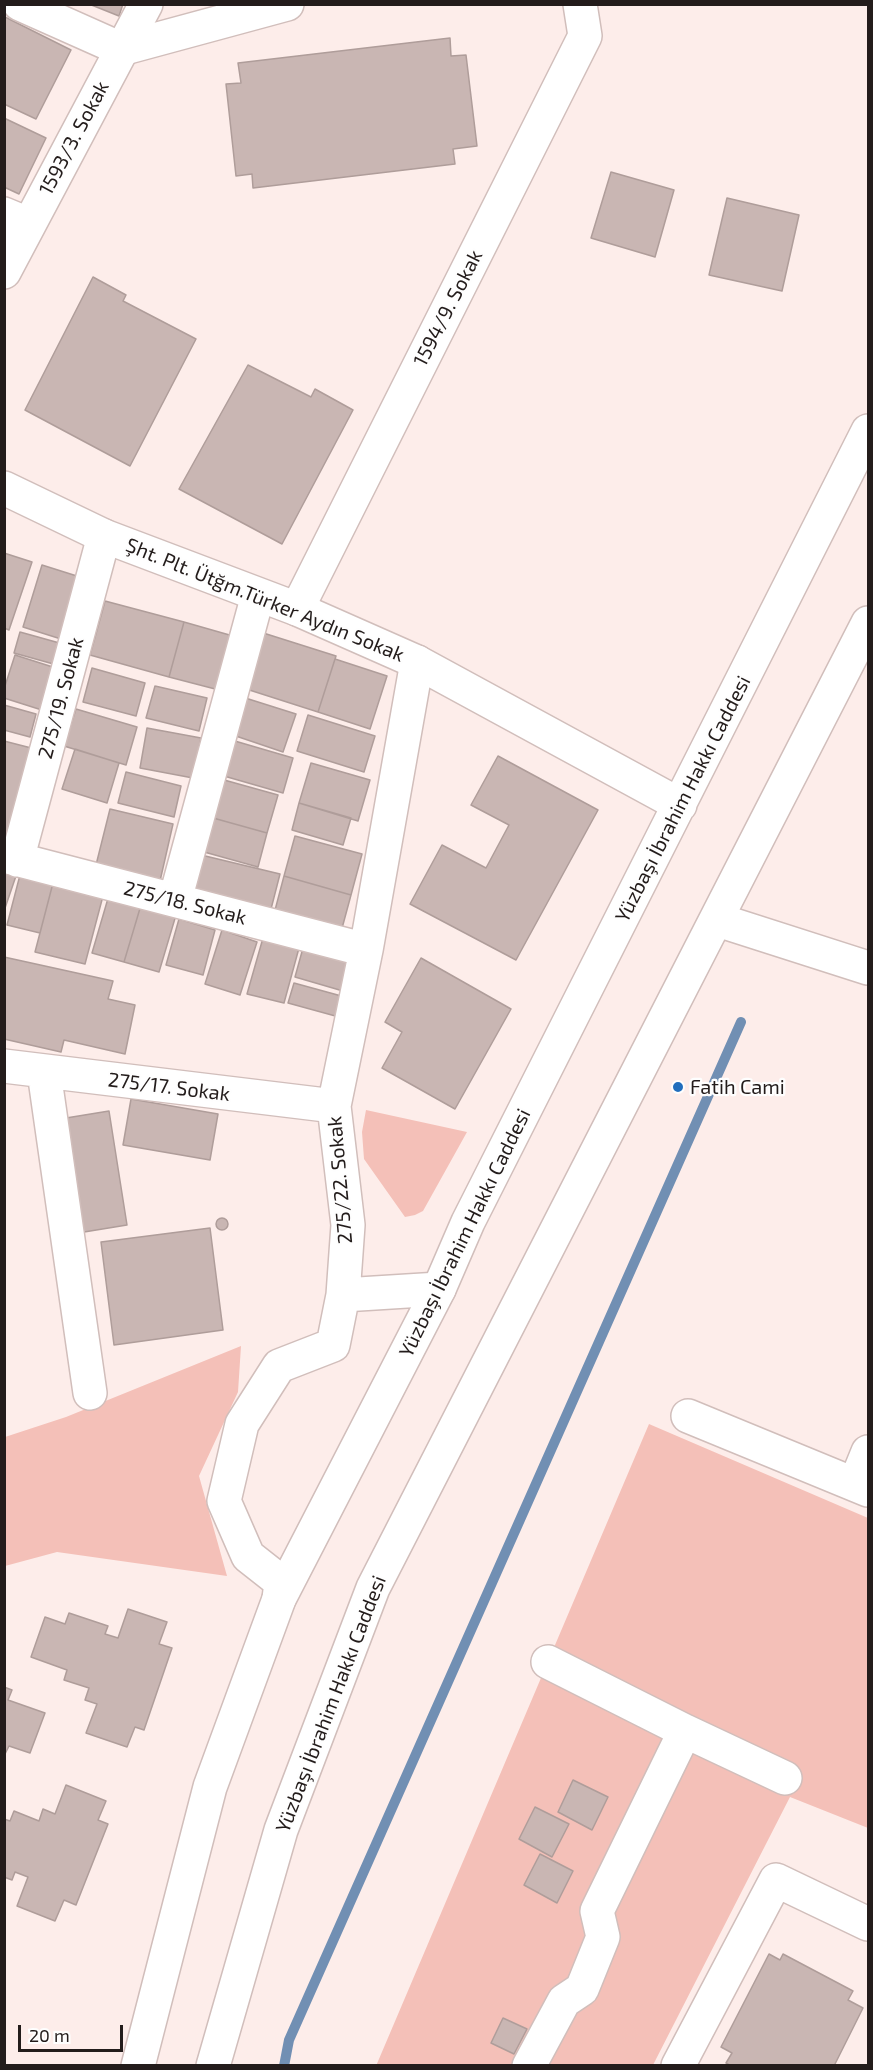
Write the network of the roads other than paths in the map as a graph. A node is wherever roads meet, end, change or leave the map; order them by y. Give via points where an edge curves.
1 (20, 4) edge
2 (146, 4) edge
3 (287, 4) edge
4 (580, 4) edge
5 (121, 49) junction
6 (16, 219) edge
7 (4, 272) edge
8 (868, 431) edge
9 (4, 488) edge
10 (104, 536) junction
11 (258, 595) junction
12 (297, 609) junction
13 (868, 623) edge
14 (417, 662) junction
15 (680, 805) junction
16 (11, 858) edge
17 (175, 900) junction
18 (718, 920) junction
19 (366, 950) junction
20 (868, 968) edge
21 (4, 1066) edge
22 (44, 1072) junction
23 (334, 1106) junction
24 (439, 1289) junction
25 (343, 1295) junction
26 (90, 1393) dead end
27 (688, 1416) dead end
28 (868, 1452) edge
29 (862, 1487) edge
30 (279, 1599) junction
31 (548, 1662) dead end
32 (684, 1731) junction
33 (785, 1778) dead end
34 (868, 1924) edge
35 (138, 2066) edge
36 (213, 2066) edge
37 (529, 2066) edge
38 (678, 2066) edge

1 - 5 street
2 - 5 street, 1593/3. Sokak
3 - 5 street
4 - 12 street, 1594/9. Sokak via 585,36
5 - 6 street, 1593/3. Sokak
6 - 7 street, 1593/3. Sokak
8 - 15 street, Yüzbaşı İbrahim Hakkı Caddesi
9 - 10 street, Şht. Plt. Ütğm.Türker Aydın Sokak
10 - 11 street, Şht. Plt. Ütğm.Türker Aydın Sokak
10 - 16 street, 275/19. Sokak
11 - 12 street, Şht. Plt. Ütğm.Türker Aydın Sokak
11 - 17 street
12 - 14 street, Şht. Plt. Ütğm.Türker Aydın Sokak
13 - 18 street, Yüzbaşı İbrahim Hakkı Caddesi
14 - 15 street, Şht. Plt. Ütğm.Türker Aydın Sokak
14 - 19 street, 275/22. Sokak
15 - 24 street, Yüzbaşı İbrahim Hakkı Caddesi via 468,1222
16 - 17 street, 275/18. Sokak
17 - 19 street, 275/18. Sokak
18 - 20 street
18 - 36 street, Yüzbaşı İbrahim Hakkı Caddesi via 373,1588 281,1830
19 - 23 street, 275/22. Sokak
21 - 22 street, 275/17. Sokak
22 - 23 street, 275/17. Sokak
22 - 26 street
23 - 25 street, 275/22. Sokak via 348,1225
24 - 25 street
24 - 30 street, Yüzbaşı İbrahim Hakkı Caddesi
25 - 30 street, 275/22. Sokak via 333,1345 279,1366 242,1424 224,1501 248,1556 281,1582
27 - 29 street
28 - 29 street
30 - 35 street, Yüzbaşı İbrahim Hakkı Caddesi via 210,1787
31 - 32 street
32 - 33 street
32 - 37 street via 597,1911 603,1937 582,1989 564,2001
34 - 38 street via 776,1880

